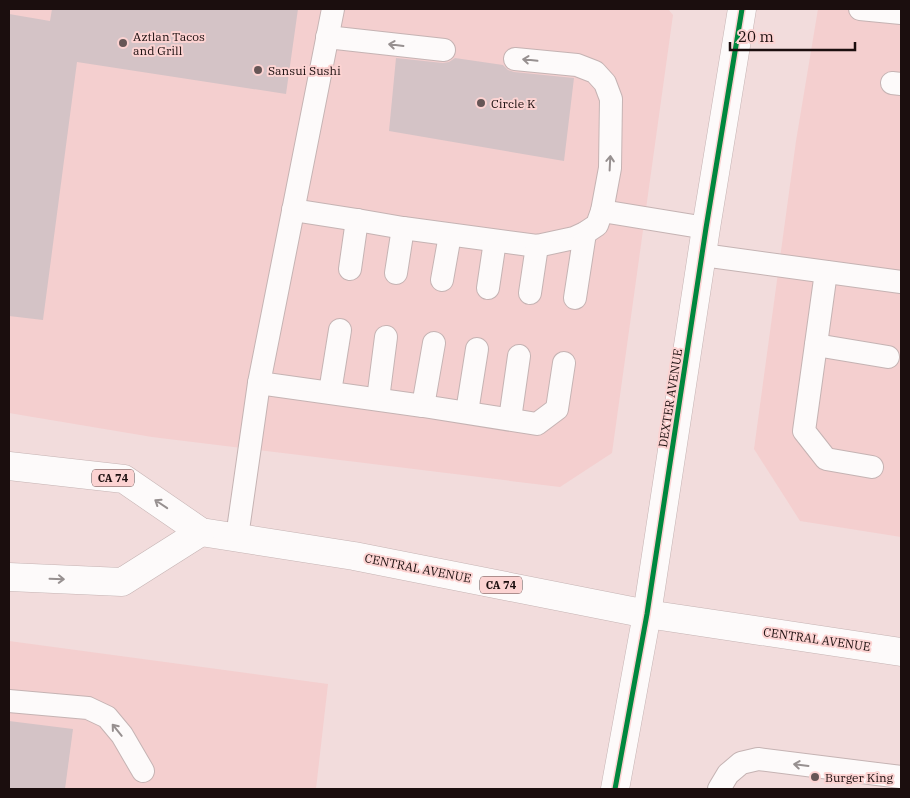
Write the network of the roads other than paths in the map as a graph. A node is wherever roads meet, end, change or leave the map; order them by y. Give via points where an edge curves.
1 (333, 9) edge
2 (742, 9) edge
3 (860, 9) edge
4 (901, 13) edge
5 (327, 37) junction
6 (444, 50) dead end
7 (515, 59) dead end
8 (292, 210) junction
9 (602, 211) junction
10 (357, 220) junction
11 (403, 228) junction
12 (585, 233) junction
13 (450, 235) junction
14 (494, 241) junction
15 (704, 241) junction
16 (537, 246) junction
17 (350, 269) dead end
18 (826, 272) junction
19 (396, 273) dead end
20 (442, 280) dead end
21 (901, 282) edge
22 (488, 288) dead end
23 (530, 293) dead end
24 (575, 298) dead end
25 (340, 330) dead end
26 (386, 337) dead end
27 (434, 343) dead end
28 (816, 345) junction
29 (477, 349) dead end
30 (519, 356) dead end
31 (888, 356) dead end
32 (564, 363) dead end
33 (259, 383) junction
34 (330, 392) junction
35 (378, 399) junction
36 (423, 406) junction
37 (467, 412) junction
38 (510, 419) junction
39 (9, 466) edge
40 (872, 467) dead end
41 (201, 532) junction
42 (237, 537) junction
43 (9, 577) edge
44 (647, 614) junction
45 (901, 652) edge
46 (9, 702) edge
47 (144, 771) dead end
48 (901, 777) edge
49 (615, 789) edge
50 (719, 789) edge

1 - 5 lane
2 - 15 main road, DEXTER AVENUE
3 - 4 lane
6 -> 5 lane
5 - 8 lane
9 -> 7 lane via 610,168 611,99 605,83 595,72 577,65
8 - 10 lane
8 - 33 lane
9 - 12 lane via 597,225
9 - 15 lane
10 - 11 lane
10 - 17 lane
11 - 13 lane
11 - 19 lane
12 - 16 lane
12 - 24 lane
13 - 14 lane
13 - 20 lane
14 - 16 lane
14 - 22 lane
15 - 18 lane
15 - 44 main road, DEXTER AVENUE
16 - 23 lane
18 - 21 lane
18 - 28 lane
25 - 34 lane
26 - 35 lane
27 - 36 lane
28 - 31 lane
28 - 40 lane via 804,431 826,459
29 - 37 lane
30 - 38 lane
32 - 38 lane via 557,409 537,424
33 - 34 lane
33 - 42 lane
34 - 35 lane
35 - 36 lane
36 - 37 lane
37 - 38 lane
41 -> 39 main road, CENTRAL AVENUE / CA 74 via 124,479
41 - 42 main road, CENTRAL AVENUE / CA 74
43 -> 41 main road via 122,582
42 - 44 main road, CENTRAL AVENUE / CA 74 via 354,556
44 - 45 main road, CENTRAL AVENUE / CA 74
44 - 49 main road, DEXTER AVENUE
47 -> 46 lane via 107,717 88,708
48 -> 50 lane via 758,759 741,763 728,774

